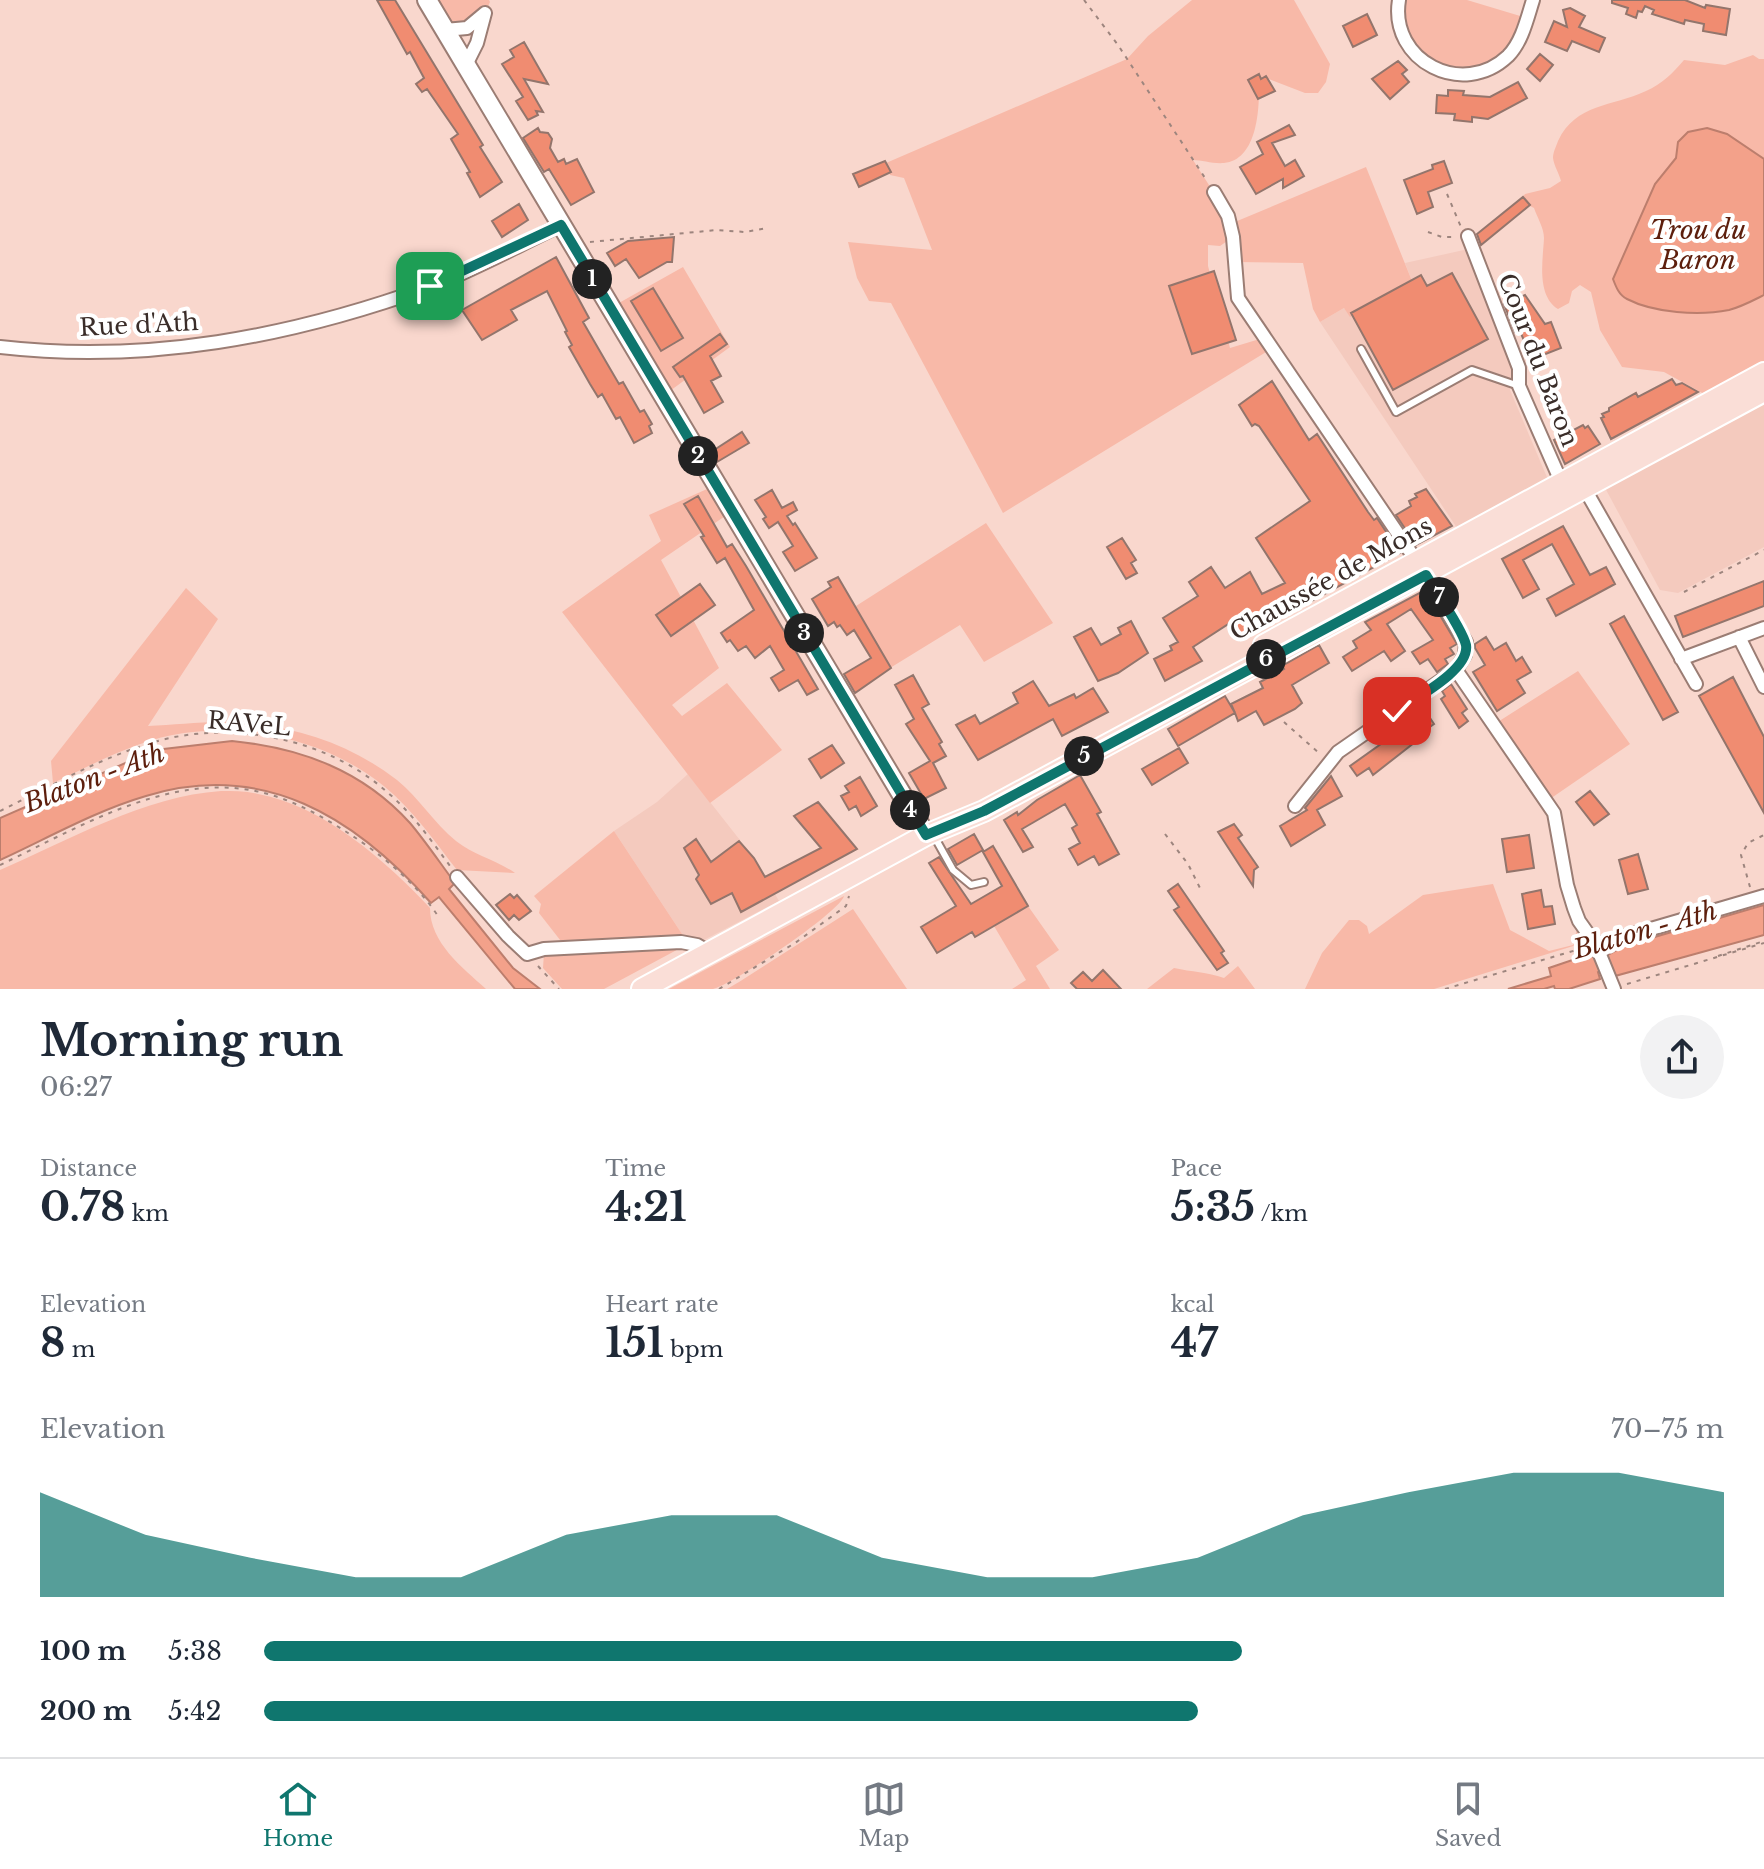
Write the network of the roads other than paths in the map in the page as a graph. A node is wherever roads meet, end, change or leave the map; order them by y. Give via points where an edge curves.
1 (427, 0) edge
2 (491, 0) edge
3 (1399, 0) edge
4 (1533, 0) edge
5 (485, 13) junction
6 (445, 30) junction
7 (466, 65) junction
8 (1214, 192) road end
9 (561, 225) junction
10 (1468, 236) road end
11 (0, 347) edge
12 (1361, 349) dead end
13 (1764, 373) edge
14 (1519, 386) junction
15 (1764, 391) edge
16 (1573, 486) junction
17 (1421, 569) junction
18 (1764, 628) edge
19 (1739, 637) junction
20 (1681, 659) junction
21 (1456, 670) junction
22 (1696, 684) dead end
23 (1764, 687) edge
24 (1295, 806) dead end
25 (929, 834) junction
26 (457, 877) road end
27 (984, 882) dead end
28 (1760, 898) edge
29 (1596, 945) junction
30 (709, 952) junction
31 (1614, 988) edge
32 (642, 989) edge

1 - 6 street
2 - 5 street
3 - 4 street via 1398,21 1408,47 1432,68 1461,76 1480,73 1509,56
5 - 6 street via 467,28
5 - 7 street
6 - 7 street
7 - 9 street
8 - 17 street via 1233,237 1238,298
9 - 11 street, Rue d'Ath via 430,286 280,332 121,351
9 - 25 street
10 - 14 street, Cour du Baron via 1519,368
12 - 14 lane via 1396,412 1472,370
13 - 16 main road, Chaussée de Mons
14 - 16 street, Cour du Baron
15 - 16 main road, Chaussée de Mons
16 - 17 main road, Chaussée de Mons
16 - 20 street, Cour du Baron
17 - 21 street via 1466,642
17 - 25 main road, Chaussée de Mons via 965,806
18 - 19 street
19 - 20 street
19 - 23 street
20 - 22 street, Cour du Baron
21 - 24 street via 1338,752
21 - 29 street via 1554,813 1574,908
25 - 27 lane via 953,870 971,885
25 - 30 main road, Chaussée de Mons
26 - 30 street via 527,954 681,942
28 - 29 street
29 - 31 street
30 - 32 main road, Chaussée de Mons

